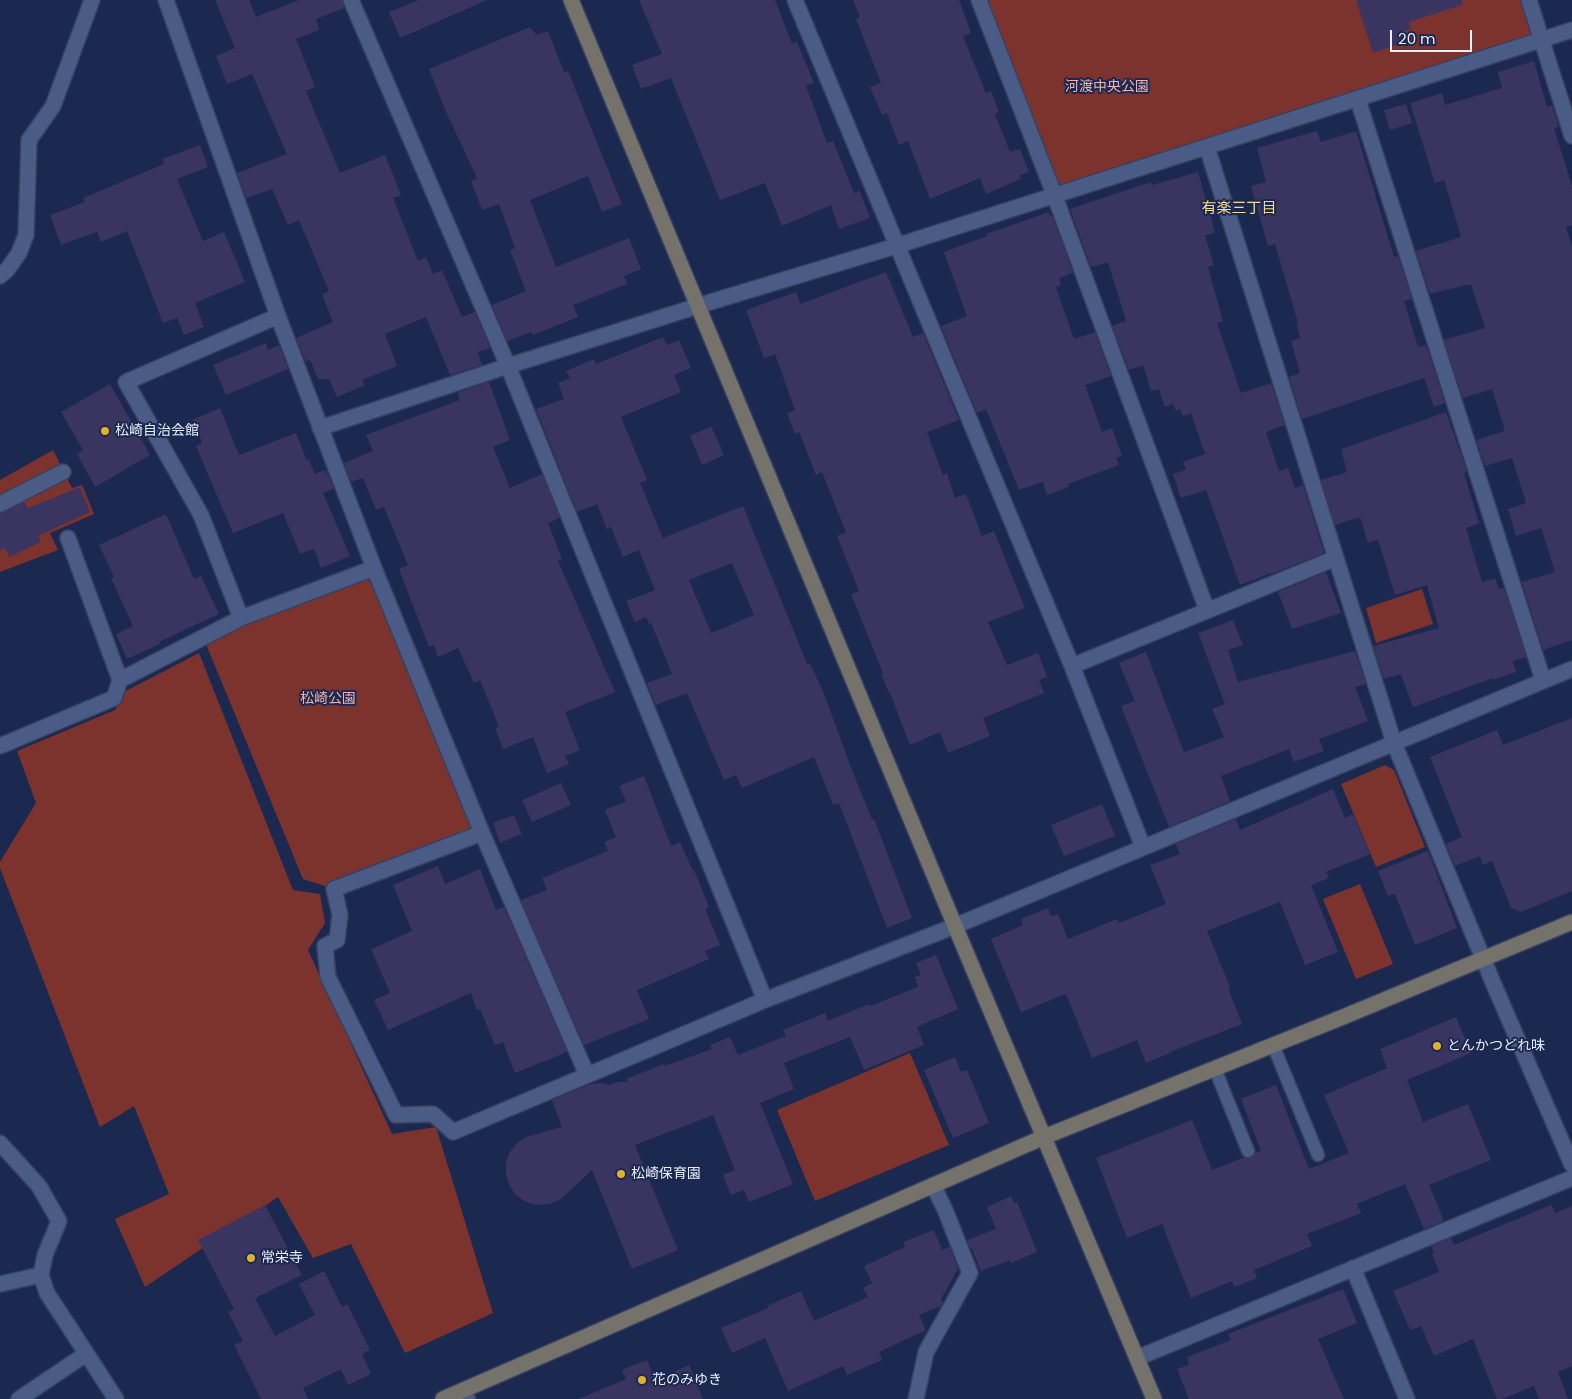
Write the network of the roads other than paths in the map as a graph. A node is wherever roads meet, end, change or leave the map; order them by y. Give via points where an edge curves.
1 (92, 0) edge
2 (166, 0) edge
3 (351, 0) edge
4 (571, 0) edge
5 (795, 0) edge
6 (979, 0) edge
7 (1529, 0) edge
8 (1572, 30) edge
9 (1542, 40) junction
10 (1358, 100) junction
11 (1572, 136) edge
12 (1207, 148) junction
13 (1054, 194) junction
14 (896, 246) junction
15 (0, 276) edge
16 (698, 306) junction
17 (278, 316) junction
18 (508, 366) junction
19 (320, 428) junction
20 (64, 472) dead end
21 (0, 504) edge
22 (68, 538) dead end
23 (1336, 558) junction
24 (374, 568) junction
25 (1208, 610) junction
26 (241, 618) junction
27 (1072, 666) junction
28 (1572, 669) edge
29 (120, 680) junction
30 (1543, 680) junction
31 (1394, 743) junction
32 (0, 746) edge
33 (482, 833) junction
34 (1143, 847) junction
35 (1572, 922) edge
36 (955, 926) junction
37 (1483, 958) junction
38 (765, 1000) junction
39 (1273, 1046) junction
40 (1215, 1069) junction
41 (587, 1075) junction
42 (1044, 1137) junction
43 (0, 1143) edge
44 (1248, 1151) dead end
45 (1318, 1155) dead end
46 (1572, 1165) edge
47 (1572, 1178) edge
48 (934, 1184) junction
49 (1352, 1268) junction
50 (41, 1275) junction
51 (0, 1284) edge
52 (86, 1354) junction
53 (1137, 1358) junction
54 (467, 1394) edge
55 (19, 1399) edge
56 (116, 1399) edge
57 (443, 1399) edge
58 (916, 1399) edge
59 (1154, 1399) edge
60 (1407, 1399) edge

1 - 15 street via 53,106 29,140 26,235 19,253
2 - 17 street
3 - 18 street
4 - 16 street
5 - 14 street
6 - 13 street
7 - 9 street
8 - 9 street
9 - 10 street
9 - 11 street
10 - 12 street
10 - 30 street
12 - 13 street
12 - 23 street
13 - 14 street
13 - 25 street
14 - 16 street
14 - 27 street
16 - 18 street
16 - 36 street
17 - 19 street
17 - 26 street via 126,382 201,515
18 - 19 street
18 - 38 street
19 - 24 street
20 - 21 street
22 - 29 street
23 - 25 street
23 - 31 street
24 - 26 street
24 - 33 street
25 - 27 street
26 - 29 street
27 - 34 street
28 - 30 street
29 - 32 street via 114,698
30 - 31 street
31 - 34 street
31 - 37 street
33 - 41 street
33 - 41 street via 334,889 340,915 337,940 325,946 328,977 396,1115 433,1114 453,1132
34 - 36 street
35 - 37 street
36 - 38 street
36 - 42 street
37 - 39 street
37 - 46 street
38 - 41 street
39 - 40 street
39 - 45 lane
40 - 42 street
40 - 44 lane
42 - 48 street
42 - 53 street
43 - 50 street via 39,1186 59,1221 45,1255
47 - 49 street
48 - 54 street
48 - 58 street via 970,1273 926,1352
49 - 53 street
49 - 60 street
50 - 51 street
50 - 52 street via 47,1293
52 - 55 street
52 - 56 street
53 - 59 street
54 - 57 street

